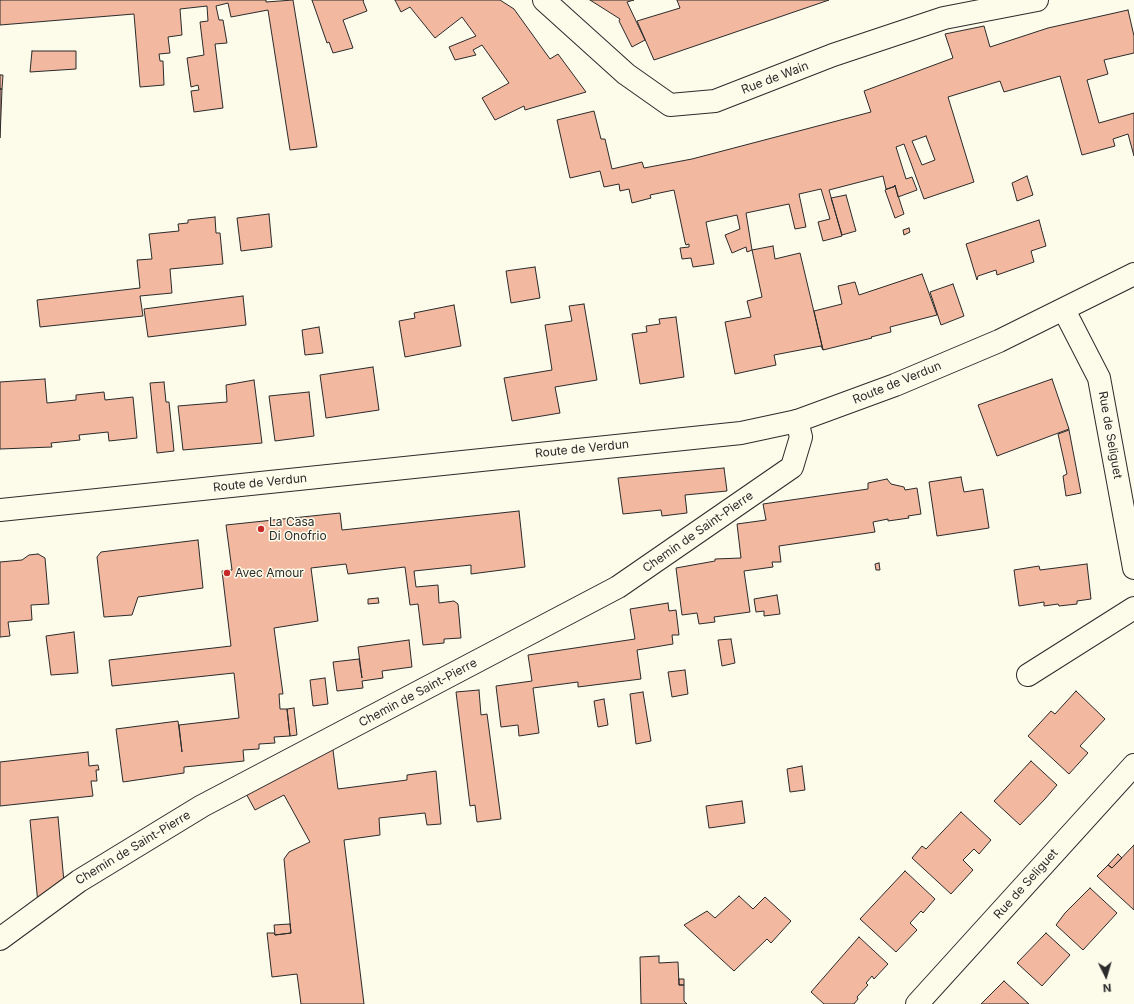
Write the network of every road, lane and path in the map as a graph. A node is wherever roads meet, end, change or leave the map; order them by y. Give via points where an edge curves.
1 (544, 0) edge
2 (1037, 0) edge
3 (1134, 274) edge
4 (1064, 310) junction
5 (797, 421) junction
6 (0, 510) edge
7 (1134, 568) edge
8 (1134, 608) edge
9 (1028, 675) dead end
10 (1134, 765) edge
11 (0, 939) edge
12 (917, 1004) edge

1 - 2 street, Rue de Wain via 626,74 670,105 715,101 833,55 944,18
3 - 4 street, Route de Verdun
4 - 5 street, Route de Verdun via 895,385
4 - 7 street, Rue de Seliguet via 1099,378
5 - 6 street, Route de Verdun via 741,433
5 - 11 street, Chemin de Saint-Pierre via 800,437 792,467 618,587 202,806 79,881
8 - 9 street
10 - 12 street, Rue de Seliguet

